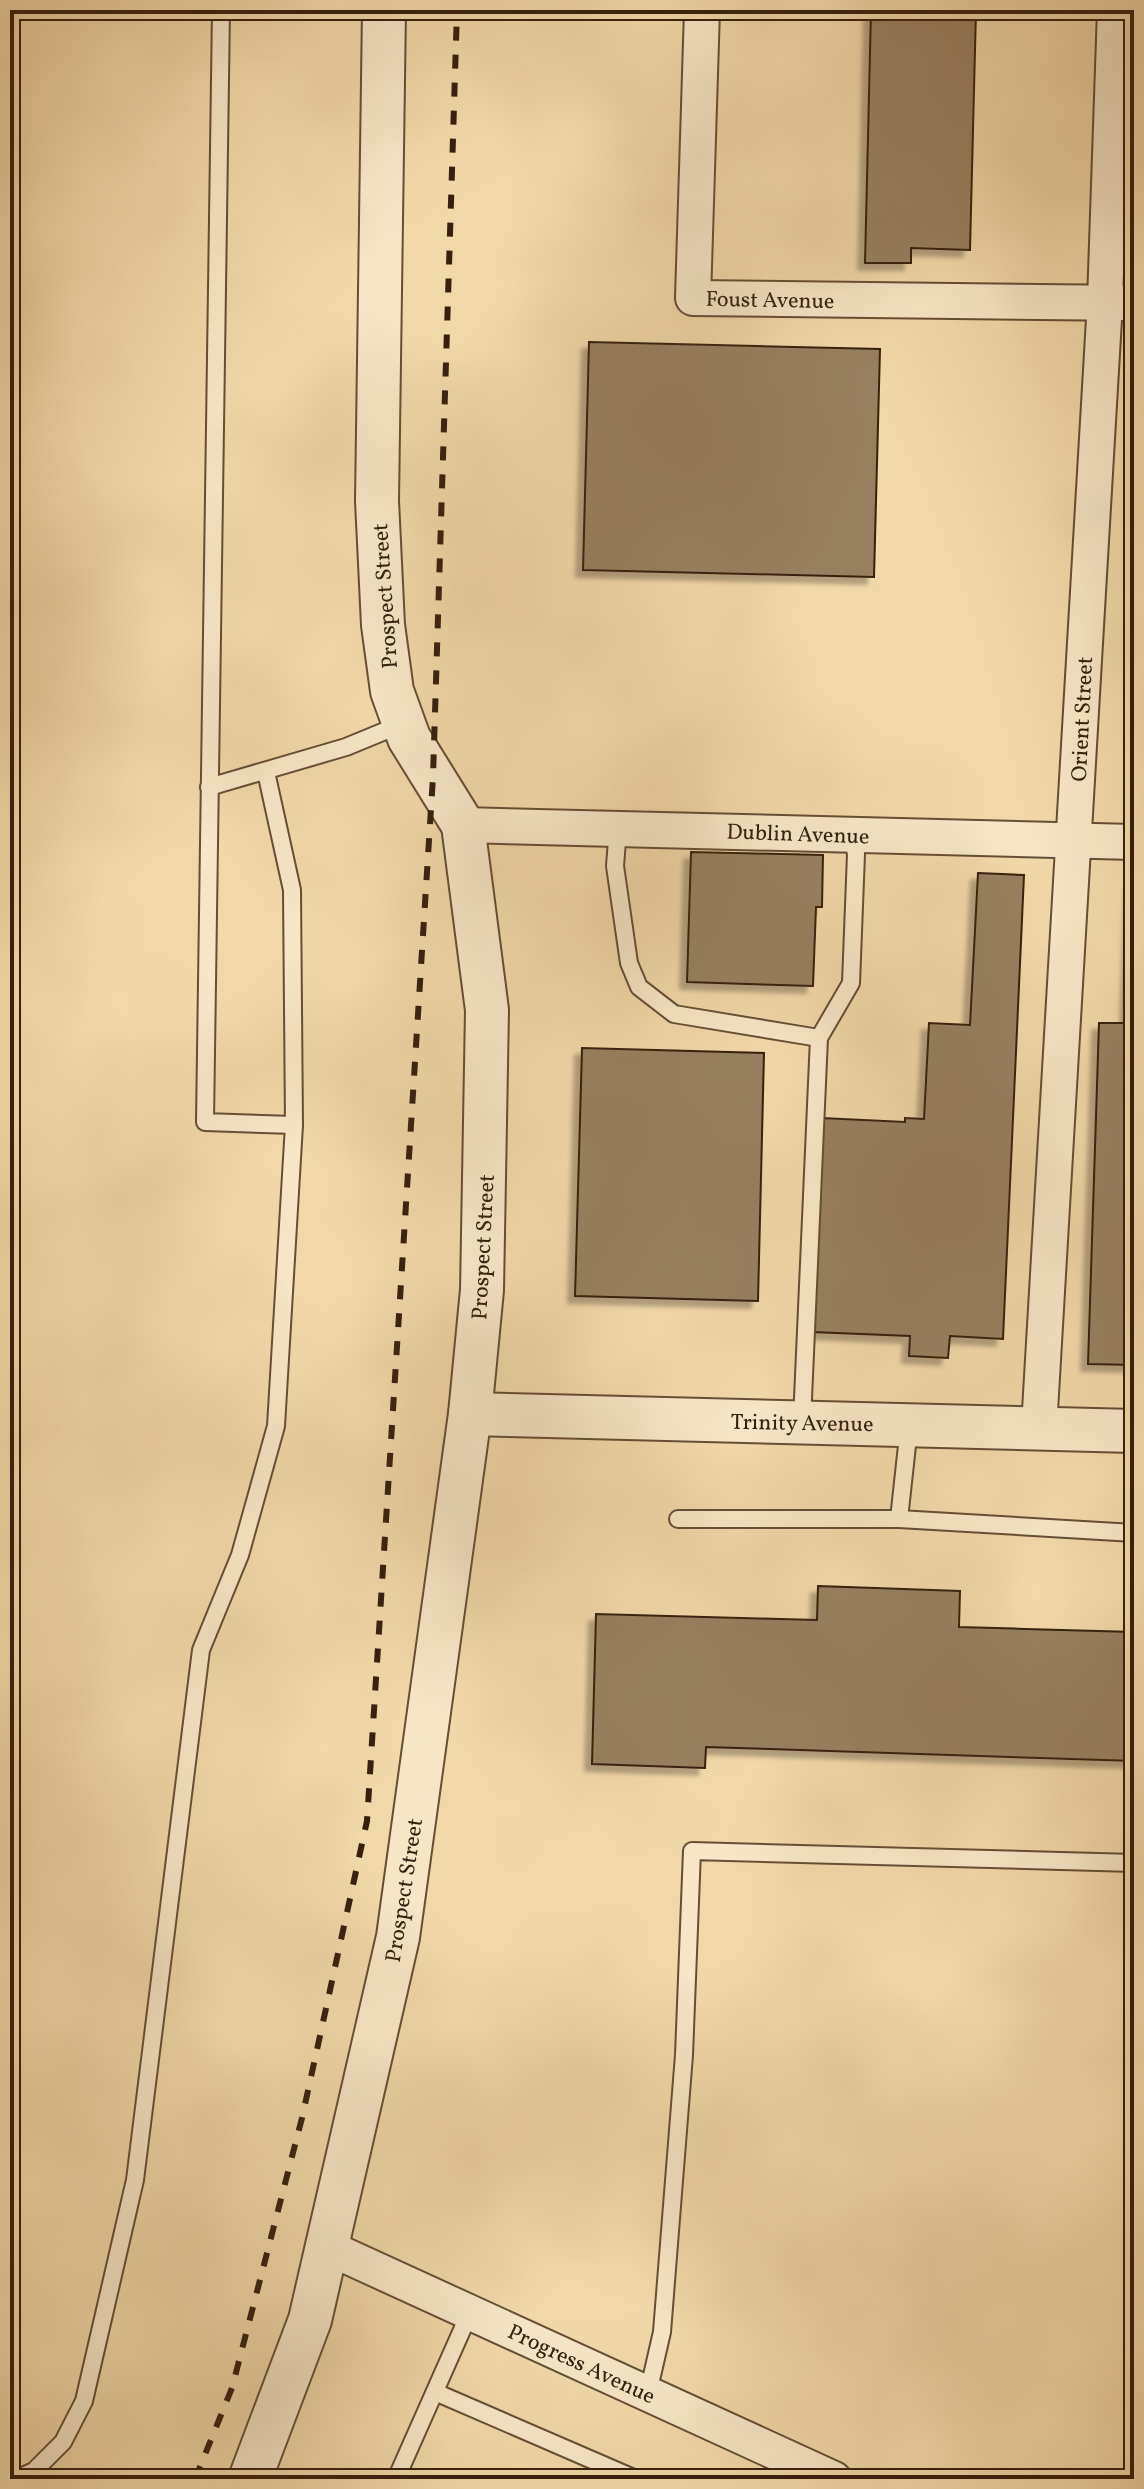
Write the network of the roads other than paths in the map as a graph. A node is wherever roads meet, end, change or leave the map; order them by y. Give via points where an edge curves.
1 (221, 10) edge
2 (384, 10) edge
3 (702, 10) edge
4 (1115, 10) edge
5 (1119, 303) edge
6 (404, 723) junction
7 (266, 772) junction
8 (209, 787) junction
9 (463, 825) junction
10 (618, 828) junction
11 (852, 835) junction
12 (1074, 840) junction
13 (1134, 842) edge
14 (819, 1038) junction
15 (294, 1125) junction
16 (470, 1414) junction
17 (802, 1423) junction
18 (909, 1425) junction
19 (1039, 1428) junction
20 (1134, 1431) edge
21 (678, 1519) dead end
22 (899, 1519) junction
23 (1134, 1533) edge
24 (1134, 1863) edge
25 (329, 2248) junction
26 (470, 2312) junction
27 (435, 2392) junction
28 (648, 2393) junction
29 (16, 2479) edge
30 (250, 2479) edge
31 (396, 2479) edge
32 (636, 2479) edge
33 (834, 2479) edge

1 - 8 lane
2 - 6 street, Prospect Street via 377,501 385,638 392,691
3 - 5 street, Foust Avenue via 693,298
4 - 5 street, Orient Street
5 - 12 street, Orient Street
6 - 7 lane
6 - 9 street, Prospect Street
7 - 8 lane
7 - 15 lane via 292,890
8 - 15 lane via 205,1122
9 - 10 street, Dublin Avenue
9 - 16 street, Prospect Street via 487,1010 482,1290
10 - 11 street, Dublin Avenue
10 - 14 lane via 615,866 629,963 639,987 674,1014
11 - 12 street, Dublin Avenue
11 - 14 lane via 856,854 851,983
12 - 13 street, Dublin Avenue
12 - 19 street, Orient Street
14 - 17 lane
15 - 29 lane via 276,1426 240,1555 201,1650 135,2180 84,2401 63,2442 34,2471
16 - 17 street, Trinity Avenue
16 - 25 street, Prospect Street via 398,1937
17 - 18 street, Trinity Avenue
18 - 19 street, Trinity Avenue
18 - 22 lane
19 - 20 street, Trinity Avenue
21 - 22 lane
22 - 23 lane
24 - 28 lane via 692,1851 684,2055 662,2332
25 - 26 street, Progress Avenue
25 - 30 street, Prospect Street via 310,2320
26 - 27 lane
26 - 28 street, Progress Avenue
27 - 31 lane
27 - 32 lane
28 - 33 street, Progress Avenue

